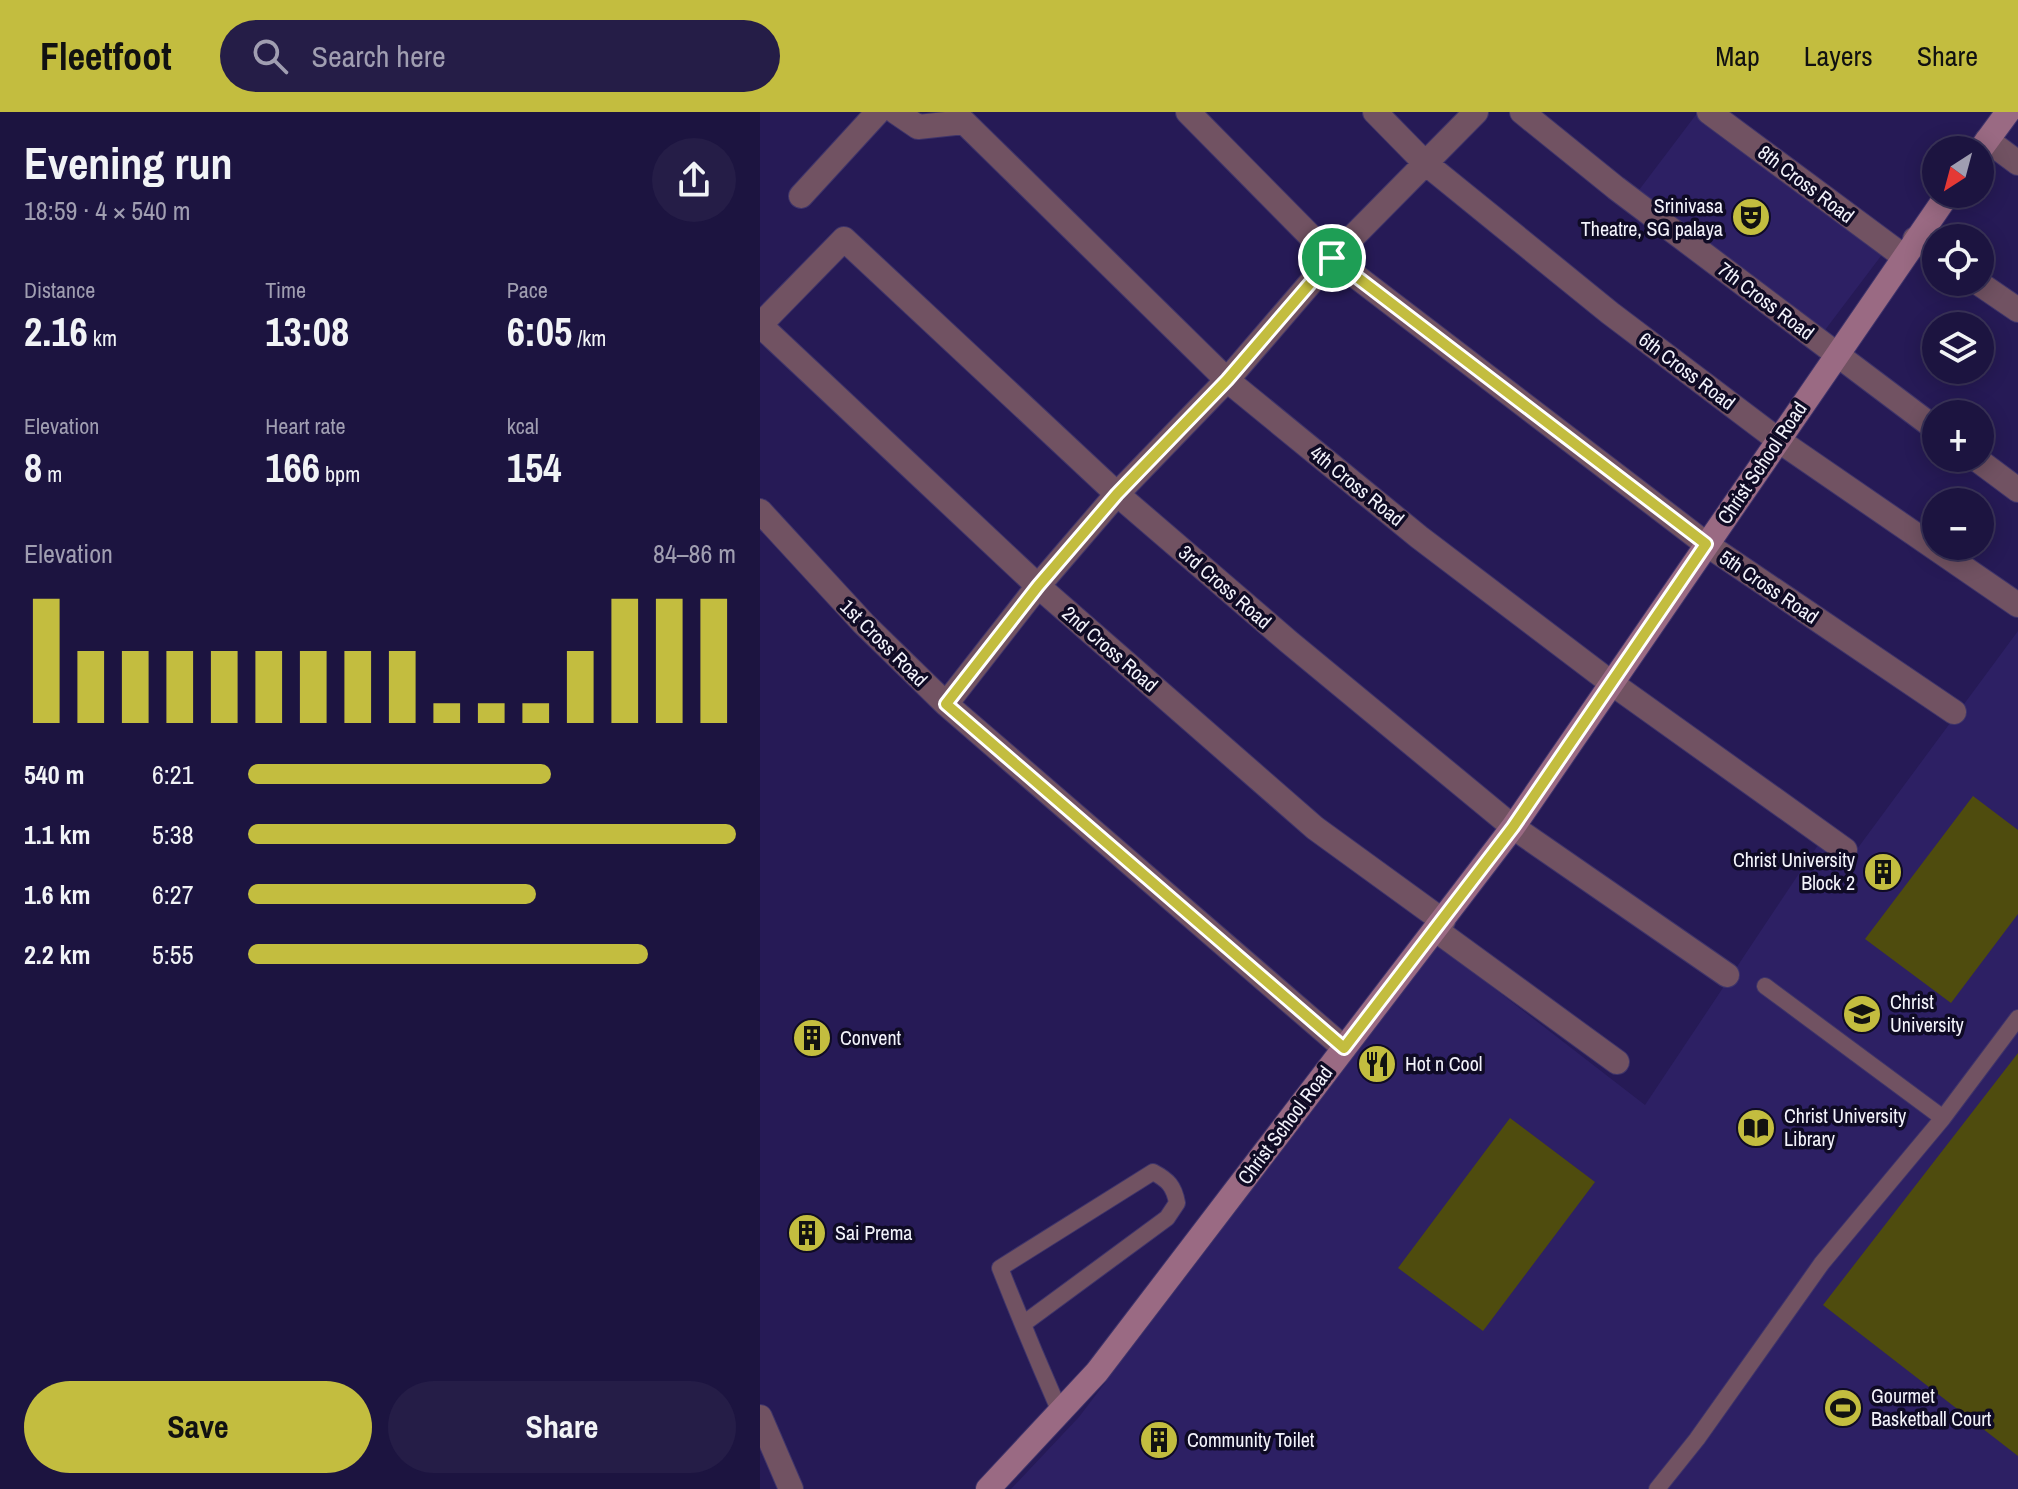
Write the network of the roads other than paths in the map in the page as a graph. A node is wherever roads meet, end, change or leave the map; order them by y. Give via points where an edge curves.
1 (878, 112) edge
2 (896, 112) edge
3 (1188, 112) edge
4 (1375, 112) edge
5 (1476, 112) edge
6 (1522, 112) edge
7 (1709, 112) edge
8 (2004, 113) edge
9 (1989, 136) edge
10 (1994, 151) edge
11 (1424, 162) junction
12 (2018, 163) edge
13 (801, 196) dead end
14 (1938, 208) edge
15 (1909, 247) junction
16 (1922, 250) edge
17 (1332, 258) junction
18 (1994, 294) edge
19 (2018, 310) edge
20 (760, 325) edge
21 (1837, 355) junction
22 (1227, 380) junction
23 (1922, 419) edge
24 (1778, 440) junction
25 (1994, 472) edge
26 (2018, 490) edge
27 (1117, 494) junction
28 (760, 511) edge
29 (1706, 544) junction
30 (1038, 586) junction
31 (2018, 605) edge
32 (1610, 682) junction
33 (946, 704) junction
34 (1954, 712) dead end
35 (1513, 827) junction
36 (1845, 850) dead end
37 (1439, 925) junction
38 (1727, 975) dead end
39 (1765, 986) dead end
40 (2018, 1018) edge
41 (1344, 1048) junction
42 (1617, 1062) dead end
43 (1943, 1118) junction
44 (1023, 1324) junction
45 (1060, 1412) junction
46 (760, 1417) edge
47 (791, 1489) edge
48 (988, 1489) edge
49 (1657, 1489) edge

1 - 13 street
2 - 22 street, 4th Cross Road via 918,127 964,122
3 - 17 street, 5th Cross Road
4 - 11 street, 6th Cross Road
5 - 11 street
6 - 21 street, 7th Cross Road
7 - 15 street, 8th Cross Road
8 - 9 street
10 - 12 street
11 - 17 street
11 - 24 street, 6th Cross Road
14 - 15 street, Christ School Road
15 - 16 street, 8th Cross Road
15 - 21 street, Christ School Road
17 - 22 street
17 - 29 street, 5th Cross Road
18 - 19 street
20 - 27 street, 3rd Cross Road via 844,239
20 - 30 street, 2nd Cross Road
21 - 23 street, 7th Cross Road
21 - 24 street, Christ School Road
22 - 27 street
22 - 32 street, 4th Cross Road via 1419,537
24 - 29 street, Christ School Road
24 - 31 street, 6th Cross Road
25 - 26 street
27 - 30 street
27 - 35 street, 3rd Cross Road
28 - 33 street, 1st Cross Road
29 - 32 street, Christ School Road
29 - 34 street, 5th Cross Road
30 - 33 street
30 - 37 street, 2nd Cross Road via 1315,828
32 - 35 street, Christ School Road
32 - 36 street, 4th Cross Road
33 - 41 street, 1st Cross Road
35 - 37 street, Christ School Road
35 - 38 street, 3rd Cross Road
37 - 41 street, Christ School Road
37 - 42 street, 2nd Cross Road
39 - 43 lane
40 - 43 lane
41 - 45 street, Christ School Road via 1097,1372
43 - 49 lane via 1822,1263
44 - 44 lane via 1000,1268 1153,1172 1166,1179 1175,1189 1177,1203 1167,1218
44 - 45 lane
45 - 48 street, Christ School Road
46 - 47 street

